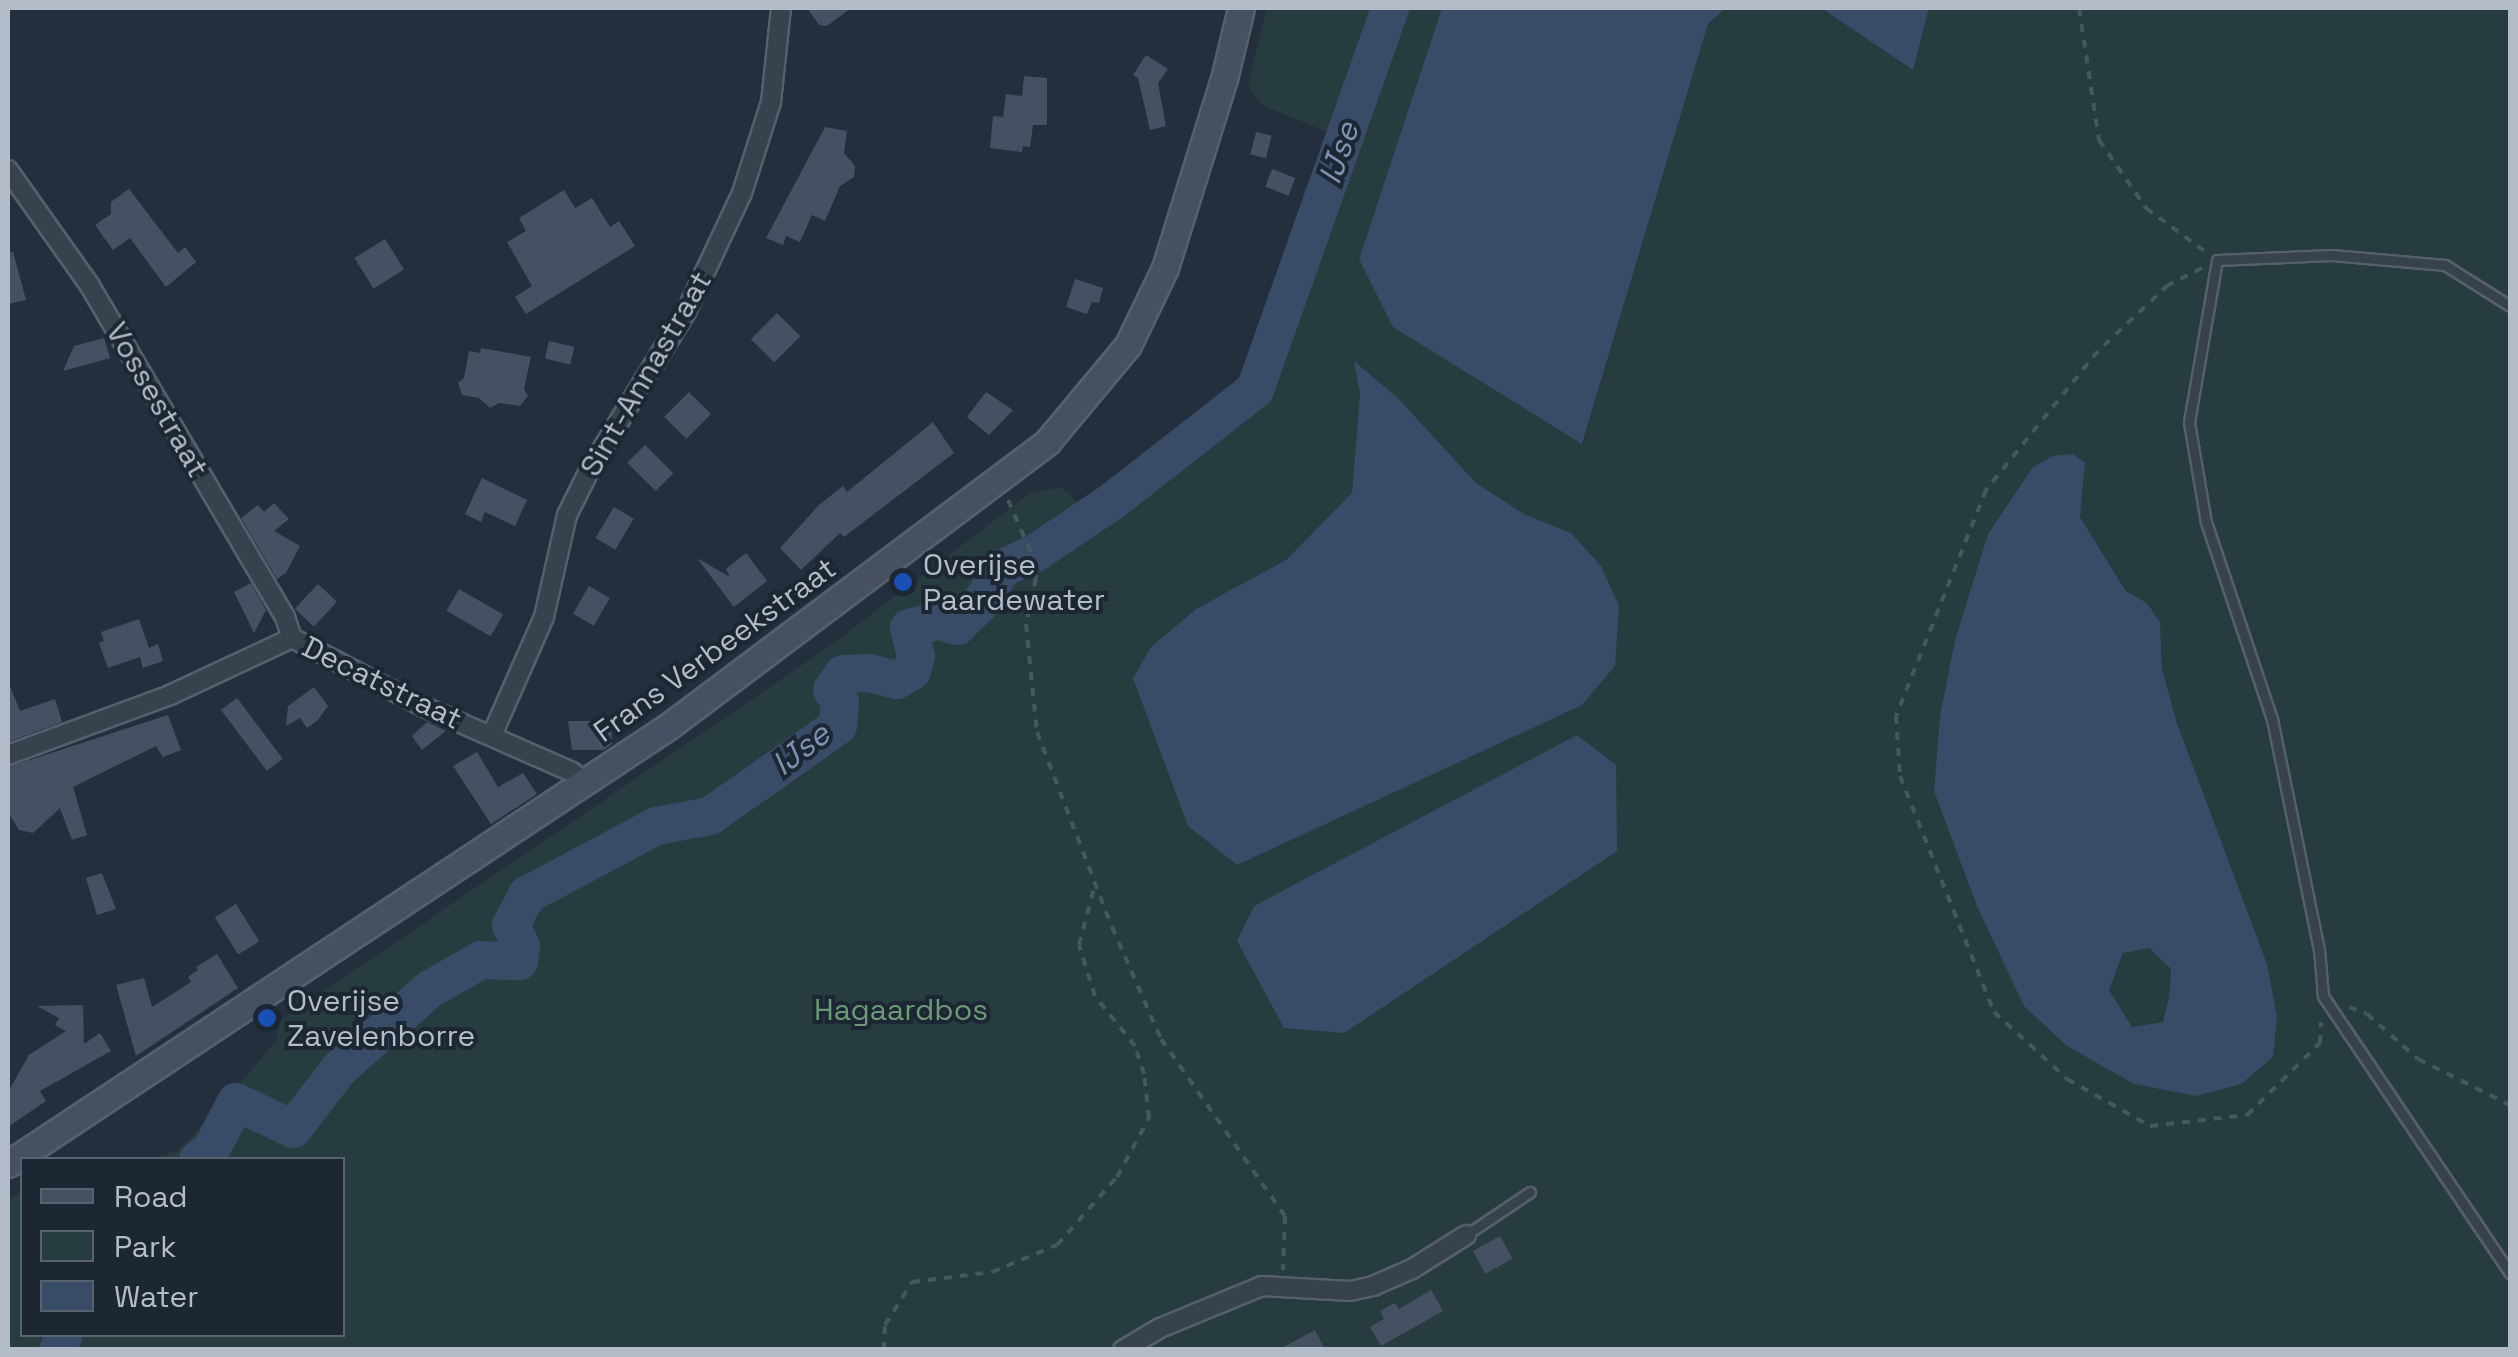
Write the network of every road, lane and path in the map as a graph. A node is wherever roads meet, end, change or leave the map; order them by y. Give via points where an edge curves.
1 (781, 8) edge
2 (1241, 8) edge
3 (2079, 8) edge
4 (8, 170) edge
5 (2218, 260) junction
6 (2510, 306) edge
7 (1007, 498) dead end
8 (292, 638) junction
9 (492, 735) junction
10 (8, 756) edge
11 (586, 783) junction
12 (1094, 884) junction
13 (2323, 996) junction
14 (2510, 1105) edge
15 (8, 1164) edge
16 (1530, 1192) dead end
17 (1466, 1235) joint
18 (2510, 1274) edge
19 (1281, 1284) junction
20 (884, 1350) edge
21 (1122, 1350) edge

1 - 9 street, Sint-Annastraat via 771,102 742,193 687,310 567,515 544,617
2 - 11 main road, Frans Verbeekstraat via 1165,268 1128,345 1081,407 1013,471
3 - 5 path via 2099,140 2146,208
4 - 8 street, Vossestraat via 90,286
5 - 6 lane via 2331,255 2445,265
5 - 13 lane via 2189,422 2206,522 2272,719
5 - 13 path via 2168,285 2098,351 1986,490 1896,716 1900,776 1994,1012 2068,1079 2150,1126 2247,1114 2320,1043
7 - 12 path via 1034,559 1026,624 1038,732
8 - 9 street, Decatstraat
8 - 10 street, Decatstraat via 170,695
9 - 11 street, Decatstraat
11 - 15 main road, Frans Verbeekstraat
12 - 19 path via 1161,1039 1285,1216
12 - 20 path via 1079,945 1095,996 1135,1046 1149,1118 1116,1176 1058,1245 992,1272 912,1282 885,1325
13 - 14 path via 2366,1014 2418,1059
13 - 18 lane
16 - 17 lane
17 - 19 street via 1373,1286 1331,1291
19 - 21 street via 1219,1302

